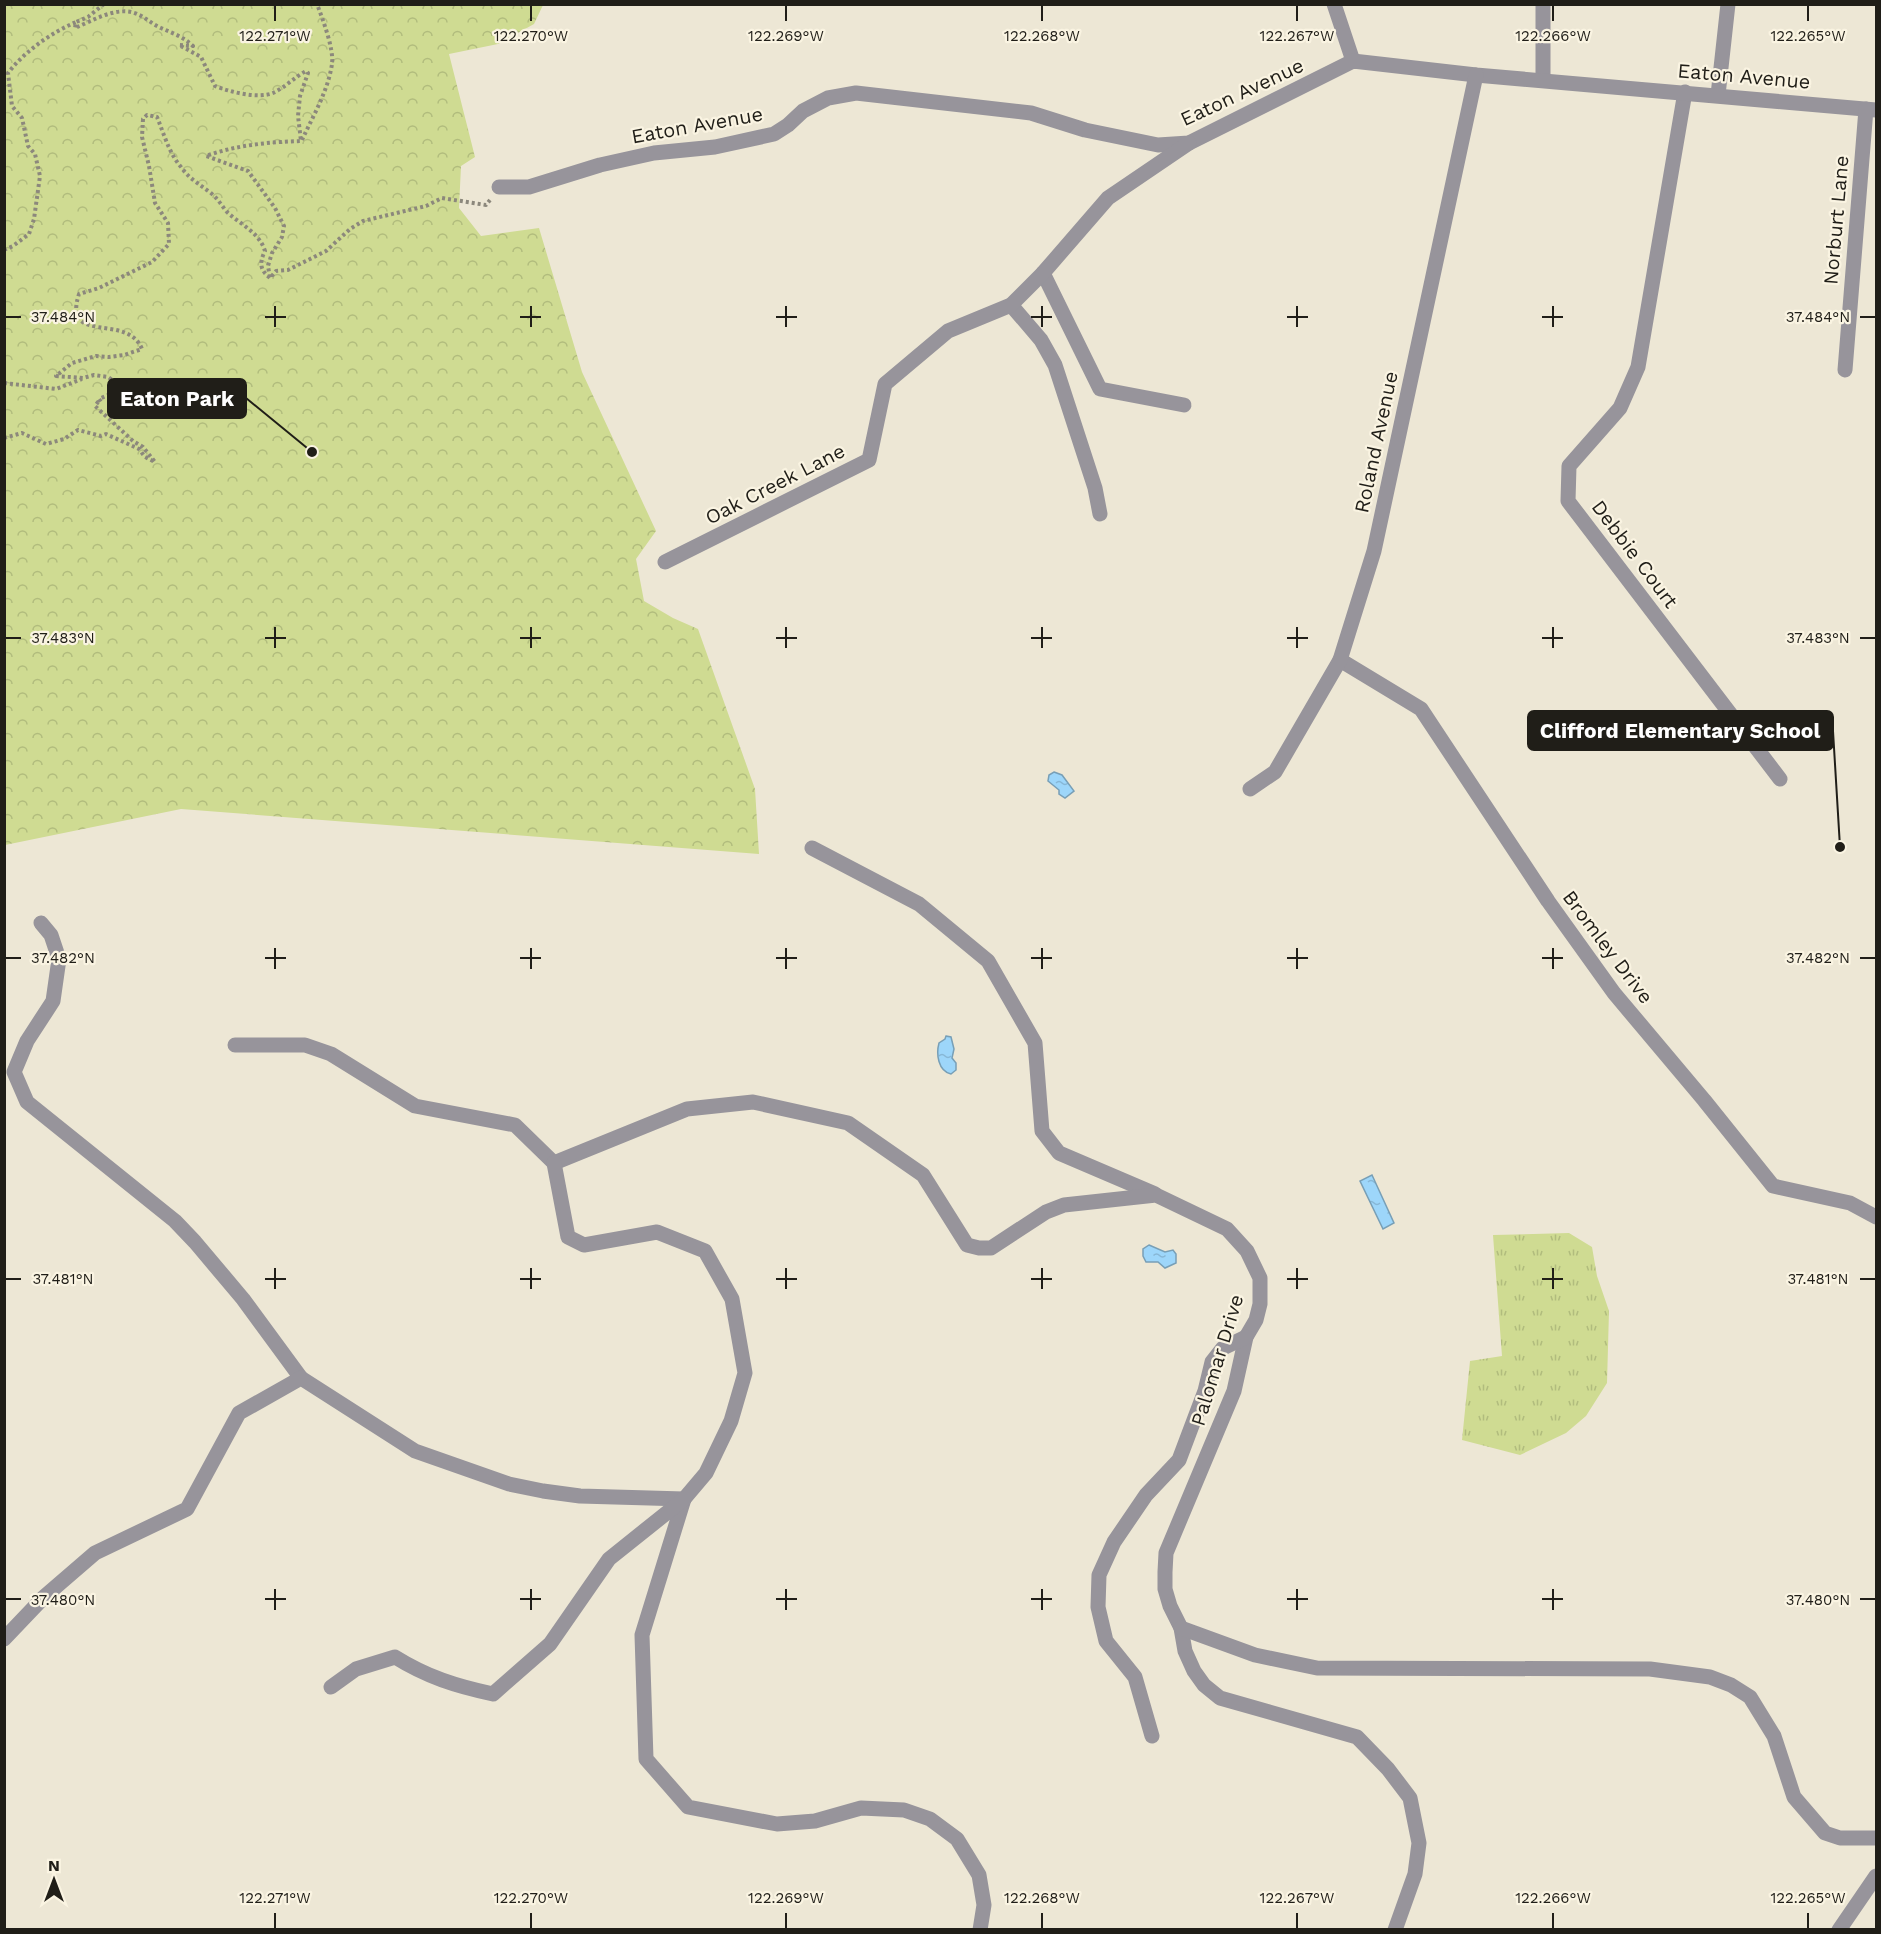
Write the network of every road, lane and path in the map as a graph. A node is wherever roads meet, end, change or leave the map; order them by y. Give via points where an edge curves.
1 (104, 4) edge
2 (317, 4) edge
3 (1334, 4) edge
4 (1543, 4) edge
5 (1728, 4) edge
6 (76, 22) junction
7 (1353, 61) junction
8 (1476, 75) junction
9 (1543, 79) junction
10 (1685, 92) junction
11 (1718, 95) junction
12 (1871, 109) edge
13 (302, 141) junction
14 (1189, 143) junction
15 (499, 188) joint
16 (4, 250) edge
17 (1043, 273) junction
18 (270, 278) junction
19 (1011, 305) junction
20 (1845, 370) dead end
21 (83, 378) junction
22 (4, 383) edge
23 (1184, 405) dead end
24 (4, 438) edge
25 (1100, 514) dead end
26 (665, 562) dead end
27 (1340, 660) junction
28 (1780, 779) dead end
29 (1250, 789) dead end
30 (812, 848) dead end
31 (41, 923) dead end
32 (235, 1045) dead end
33 (554, 1163) junction
34 (1156, 1194) junction
35 (1876, 1217) edge
36 (1246, 1337) junction
37 (302, 1378) junction
38 (684, 1499) junction
39 (1181, 1628) junction
40 (4, 1639) edge
41 (331, 1687) dead end
42 (1152, 1736) dead end
43 (1876, 1838) edge
44 (1876, 1876) edge
45 (981, 1929) edge
46 (1395, 1929) edge
47 (1839, 1929) edge

1 - 6 path
2 - 13 path via 333,62
3 - 7 street
4 - 9 street
5 - 11 street
6 - 13 path via 75,28 102,16 135,12 193,46 179,45 201,57 215,86 227,91 272,93 306,71 298,116
6 - 16 path via 23,55 8,73 12,106 22,118 40,176 29,234
7 - 8 street, Eaton Avenue
7 - 14 street, Eaton Avenue
8 - 9 street, Eaton Avenue
8 - 27 street, Roland Avenue via 1374,551
9 - 10 street, Eaton Avenue
10 - 11 street, Eaton Avenue
10 - 28 street, Debbie Court via 1638,367 1620,408 1569,466 1568,501
11 - 12 street, Eaton Avenue
12 - 20 street, Norburt Lane
13 - 18 path via 225,149 206,156 248,171 275,208 284,226 267,266
14 - 15 street, Eaton Avenue via 1158,145 1085,130 1031,113 856,93 828,98 802,111 774,134 715,147 654,153 529,187
14 - 17 street, Oak Creek Lane via 1108,198
15 - 18 path via 486,205 442,198 426,206 363,221 326,251 288,270 276,271
17 - 19 street, Oak Creek Lane
17 - 23 street via 1100,389
18 - 21 path via 260,265 265,251 258,238 180,167 157,117 147,115 142,137 155,202 168,223 169,244 152,262 80,294 80,320 96,328 115,328 140,343 142,349 72,363 56,376
19 - 25 street via 1041,340 1055,365
19 - 26 street, Oak Creek Lane via 948,331 885,384 869,460
21 - 22 path via 56,389
21 - 24 path via 108,377 135,396 134,408 108,395 95,406 155,462 139,449 106,434 78,430 46,444 22,433
27 - 29 street, Roland Avenue via 1275,772
27 - 35 street, Bromley Drive via 1421,709 1548,902 1608,984 1773,1186 1850,1203
30 - 34 street, Palomar Drive via 919,904 987,962 1035,1043 1042,1131 1059,1153
31 - 37 street via 51,935 59,959 53,1000 27,1041 14,1072 27,1102 175,1221 217,1266
32 - 33 street via 304,1045 331,1054 415,1106 515,1125
33 - 34 street via 687,1109 753,1102 848,1123 923,1175 967,1245 979,1248 991,1248 1046,1212 1064,1205
33 - 38 street via 568,1236 584,1245 657,1232 705,1251 732,1299 745,1373 731,1420 706,1473
34 - 36 street, Palomar Drive via 1227,1229 1247,1251 1260,1278 1260,1304
36 - 39 street, Palomar Drive via 1234,1391 1166,1553 1165,1589
36 - 42 street via 1223,1348 1212,1362 1179,1460 1114,1542 1099,1575 1098,1606 1106,1641 1135,1677
37 - 38 street via 415,1451 509,1484 580,1496
37 - 40 street via 239,1413 186,1509 95,1553 44,1597
38 - 41 street via 609,1559 550,1644 493,1694 421,1673 395,1657 356,1669
38 - 45 street via 642,1635 646,1760 688,1807 777,1824 815,1821 861,1808 904,1810 930,1819 957,1839 979,1875 984,1905
39 - 43 street via 1254,1655 1317,1668 1650,1669 1710,1677 1750,1697 1774,1736 1794,1797 1825,1833 1840,1838
39 - 46 street, Palomar Drive via 1194,1671 1220,1698 1357,1737 1410,1798 1419,1843 1415,1874
44 - 47 street

